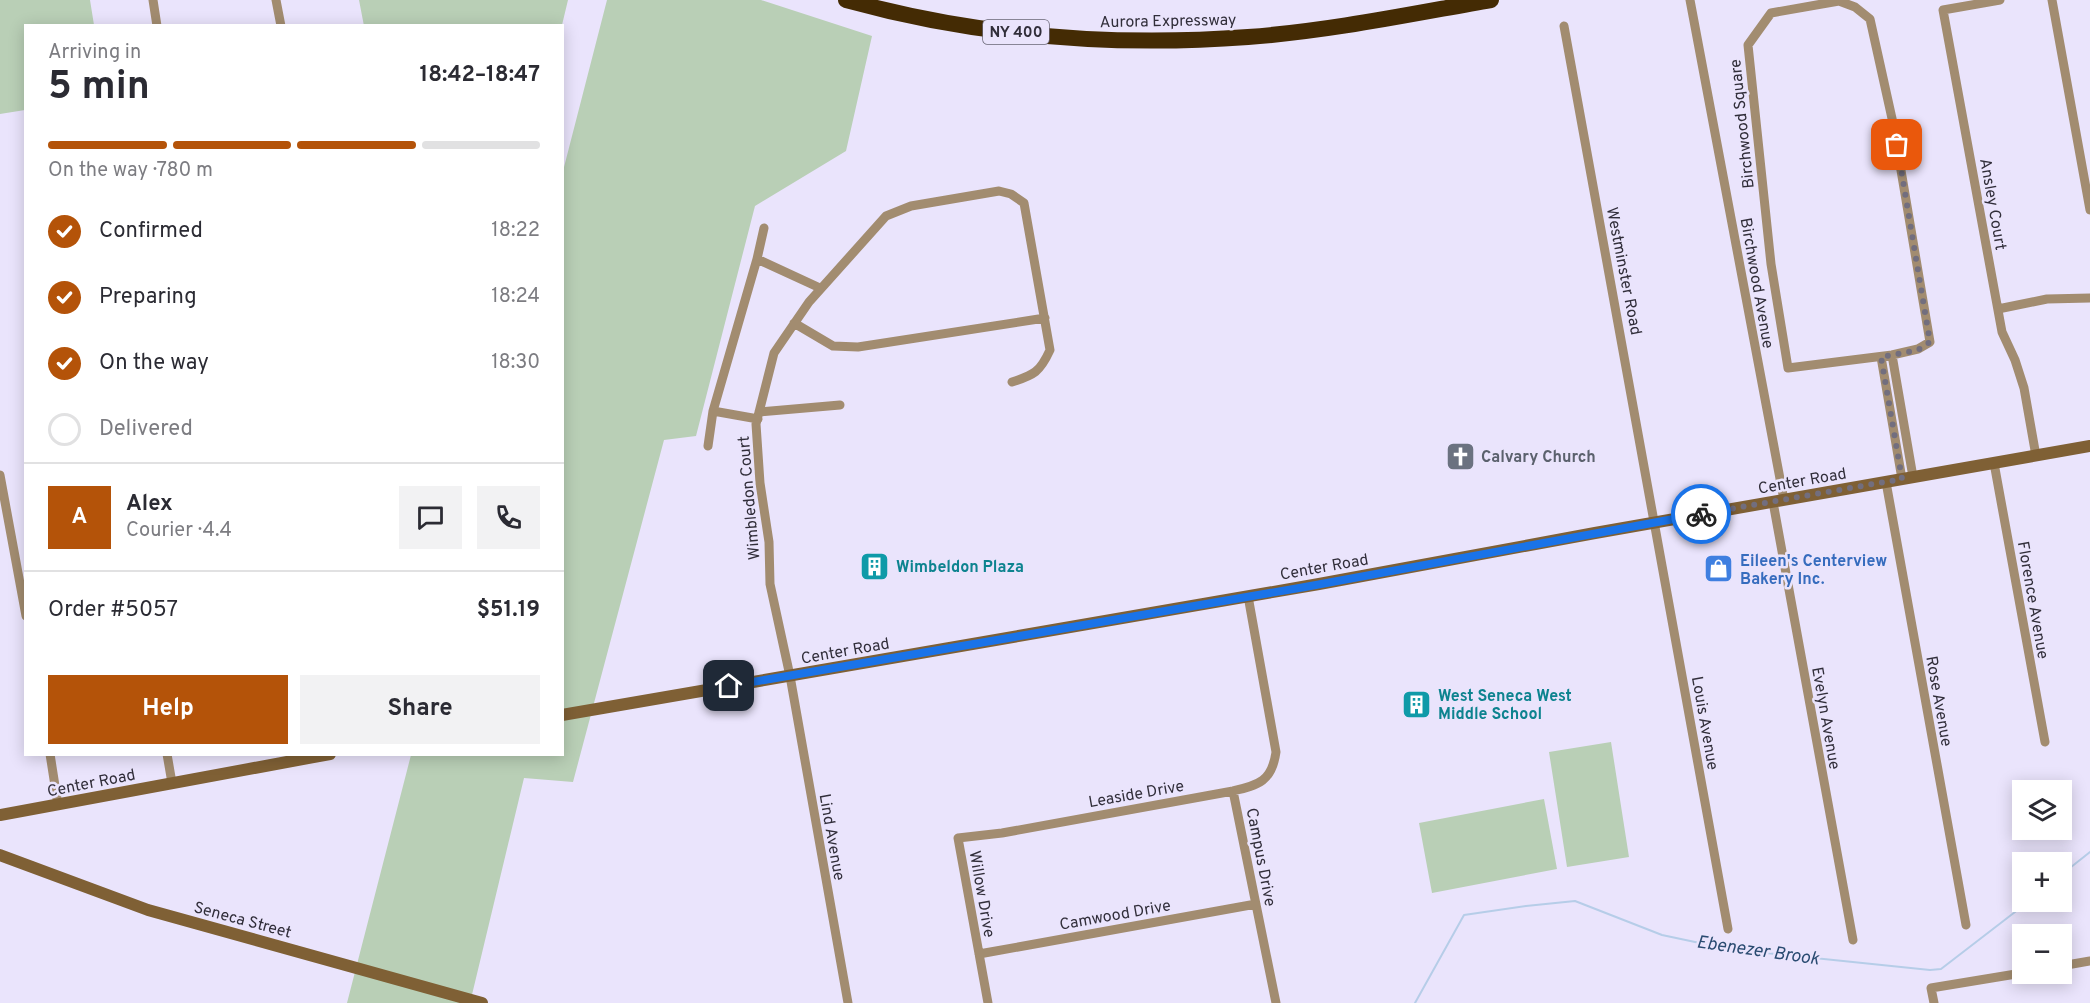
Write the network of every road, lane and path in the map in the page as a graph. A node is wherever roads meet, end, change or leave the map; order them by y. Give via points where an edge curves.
1 (153, 0) edge
2 (276, 0) edge
3 (846, 0) edge
4 (1491, 0) edge
5 (2000, 0) edge
6 (2052, 0) edge
7 (1690, 1) edge
8 (157, 24) edge
9 (281, 24) edge
10 (1564, 26) dead end
11 (2090, 210) edge
12 (764, 228) dead end
13 (757, 259) junction
14 (820, 288) junction
15 (2090, 298) edge
16 (1998, 309) junction
17 (1045, 318) junction
18 (794, 323) junction
19 (1892, 355) junction
20 (1881, 357) junction
21 (1012, 382) dead end
22 (840, 405) dead end
23 (713, 411) junction
24 (758, 416) junction
25 (708, 446) dead end
26 (2090, 446) edge
27 (2036, 456) junction
28 (1994, 463) junction
29 (0, 475) edge
30 (1908, 478) junction
31 (1886, 482) junction
32 (1779, 501) junction
33 (1655, 523) junction
34 (1248, 596) junction
35 (24, 605) edge
36 (790, 676) junction
37 (564, 715) edge
38 (2045, 742) dead end
39 (50, 756) edge
40 (167, 756) edge
41 (307, 756) edge
42 (284, 758) edge
43 (172, 783) junction
44 (1233, 791) junction
45 (58, 805) junction
46 (0, 815) edge
47 (1043, 825) joint
48 (0, 855) edge
49 (1256, 904) junction
50 (1966, 925) dead end
51 (1728, 929) dead end
52 (1853, 940) dead end
53 (979, 954) junction
54 (2090, 961) edge
55 (2072, 964) edge
56 (2012, 975) edge
57 (482, 1003) edge
58 (848, 1003) edge
59 (988, 1003) edge
60 (1276, 1003) edge
61 (1934, 1003) edge

1 - 8 street
2 - 9 street
3 - 4 highway, Aurora Expressway / NY 400 via 918,18 982,28 1118,41 1304,32
5 - 16 street, Ansley Court via 1943,10
6 - 11 street
7 - 32 street, Birchwood Avenue
10 - 33 street, Westminster Road
12 - 13 street
13 - 14 street
13 - 23 street
14 - 17 street, Wimbledon Court via 886,216 911,206 999,191 1024,203
14 - 18 street, Wimbledon Court
15 - 16 street via 2047,299
16 - 27 street, Ansley Court via 2002,332 2024,388
17 - 18 street via 858,347 833,346
17 - 21 street, Wimbledon Court via 1050,350 1043,364 1033,375
18 - 24 street, Wimbledon Court via 774,353
19 - 20 street, Birchwood Square
19 - 20 street, Birchwood Square via 1918,350 1930,342 1893,123 1870,20 1855,7 1839,1 1771,13 1748,45 1771,264 1788,368
19 - 30 street
20 - 30 street
22 - 24 street
23 - 24 street
23 - 25 street
24 - 36 street, Wimbledon Court via 770,584
26 - 27 main road, Center Road
27 - 28 main road, Center Road
28 - 30 main road, Center Road
28 - 38 street, Florence Avenue
29 - 35 street
30 - 31 main road, Center Road
31 - 32 main road, Center Road
31 - 50 street, Rose Avenue
32 - 33 main road, Center Road
32 - 52 street, Evelyn Avenue
33 - 34 main road, Center Road
33 - 51 street, Louis Avenue
34 - 36 main road, Center Road
34 - 44 street, Campus Drive via 1276,752 1272,771 1266,778
36 - 37 main road, Center Road
36 - 58 street, Lind Avenue
39 - 45 street
40 - 43 street
41 - 42 main road, Center Road
42 - 43 main road, Center Road
43 - 45 main road, Center Road
44 - 47 street, Leaside Drive
44 - 49 street, Campus Drive
45 - 46 main road, Center Road
47 - 53 street, Willow Drive via 958,838
48 - 57 main road, Seneca Street via 148,910
49 - 53 street, Camwood Drive
49 - 60 street, Campus Drive
53 - 59 street, Willow Drive
54 - 55 street
56 - 61 street via 1931,988

